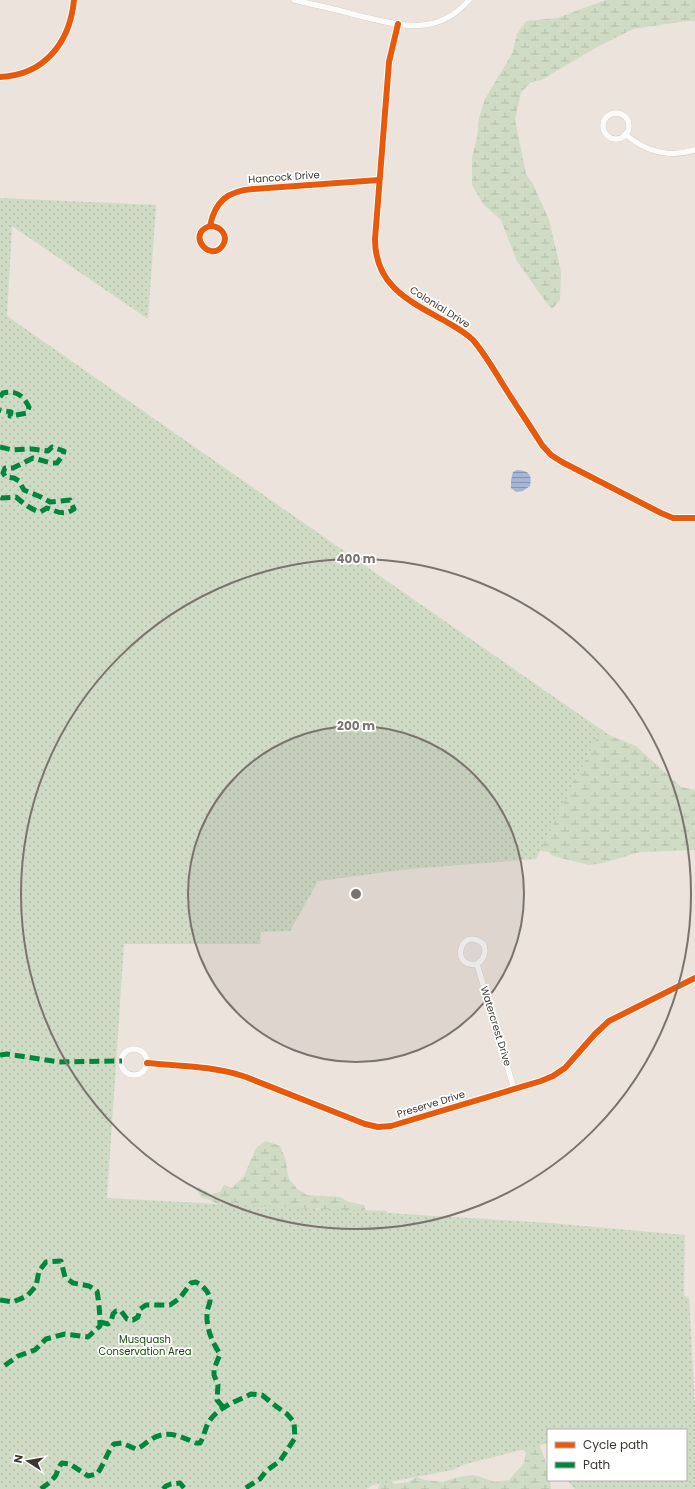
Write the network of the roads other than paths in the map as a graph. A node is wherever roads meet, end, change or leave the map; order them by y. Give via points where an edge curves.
1 (74, 0) edge
2 (294, 0) edge
3 (469, 0) edge
4 (398, 24) junction
5 (0, 77) edge
6 (625, 134) junction
7 (695, 150) edge
8 (380, 180) junction
9 (210, 226) junction
10 (695, 518) edge
11 (477, 964) junction
12 (695, 978) edge
13 (147, 1063) junction
14 (514, 1089) junction

1 - 5 street via 68,30 51,55 30,70
2 - 4 street
3 - 4 street via 456,13 438,22 419,26
4 - 8 street, Colonial Drive via 389,62
6 - 6 street via 628,127 624,116 616,113 605,118 603,127 609,137 618,138
6 - 7 street via 643,147 661,153 681,154
8 - 9 street, Hancock Drive via 240,191 218,205
8 - 10 street, Colonial Drive via 375,252 381,271 392,286 418,306 468,336 488,361 551,455 661,513 673,518
9 - 9 street, Hancock Drive via 201,233 200,241 204,248 211,251 222,246 225,238 222,230
11 - 11 street via 483,958 485,950 478,940 466,941 461,948 461,956 465,962
11 - 14 street, Watercrest Drive
12 - 14 street, Preserve Drive via 609,1021 570,1064 559,1072 541,1081
13 - 13 street via 145,1055 138,1050 129,1051 122,1061 124,1069 133,1075 141,1073
13 - 14 street, Preserve Drive via 226,1071 378,1127 398,1125

